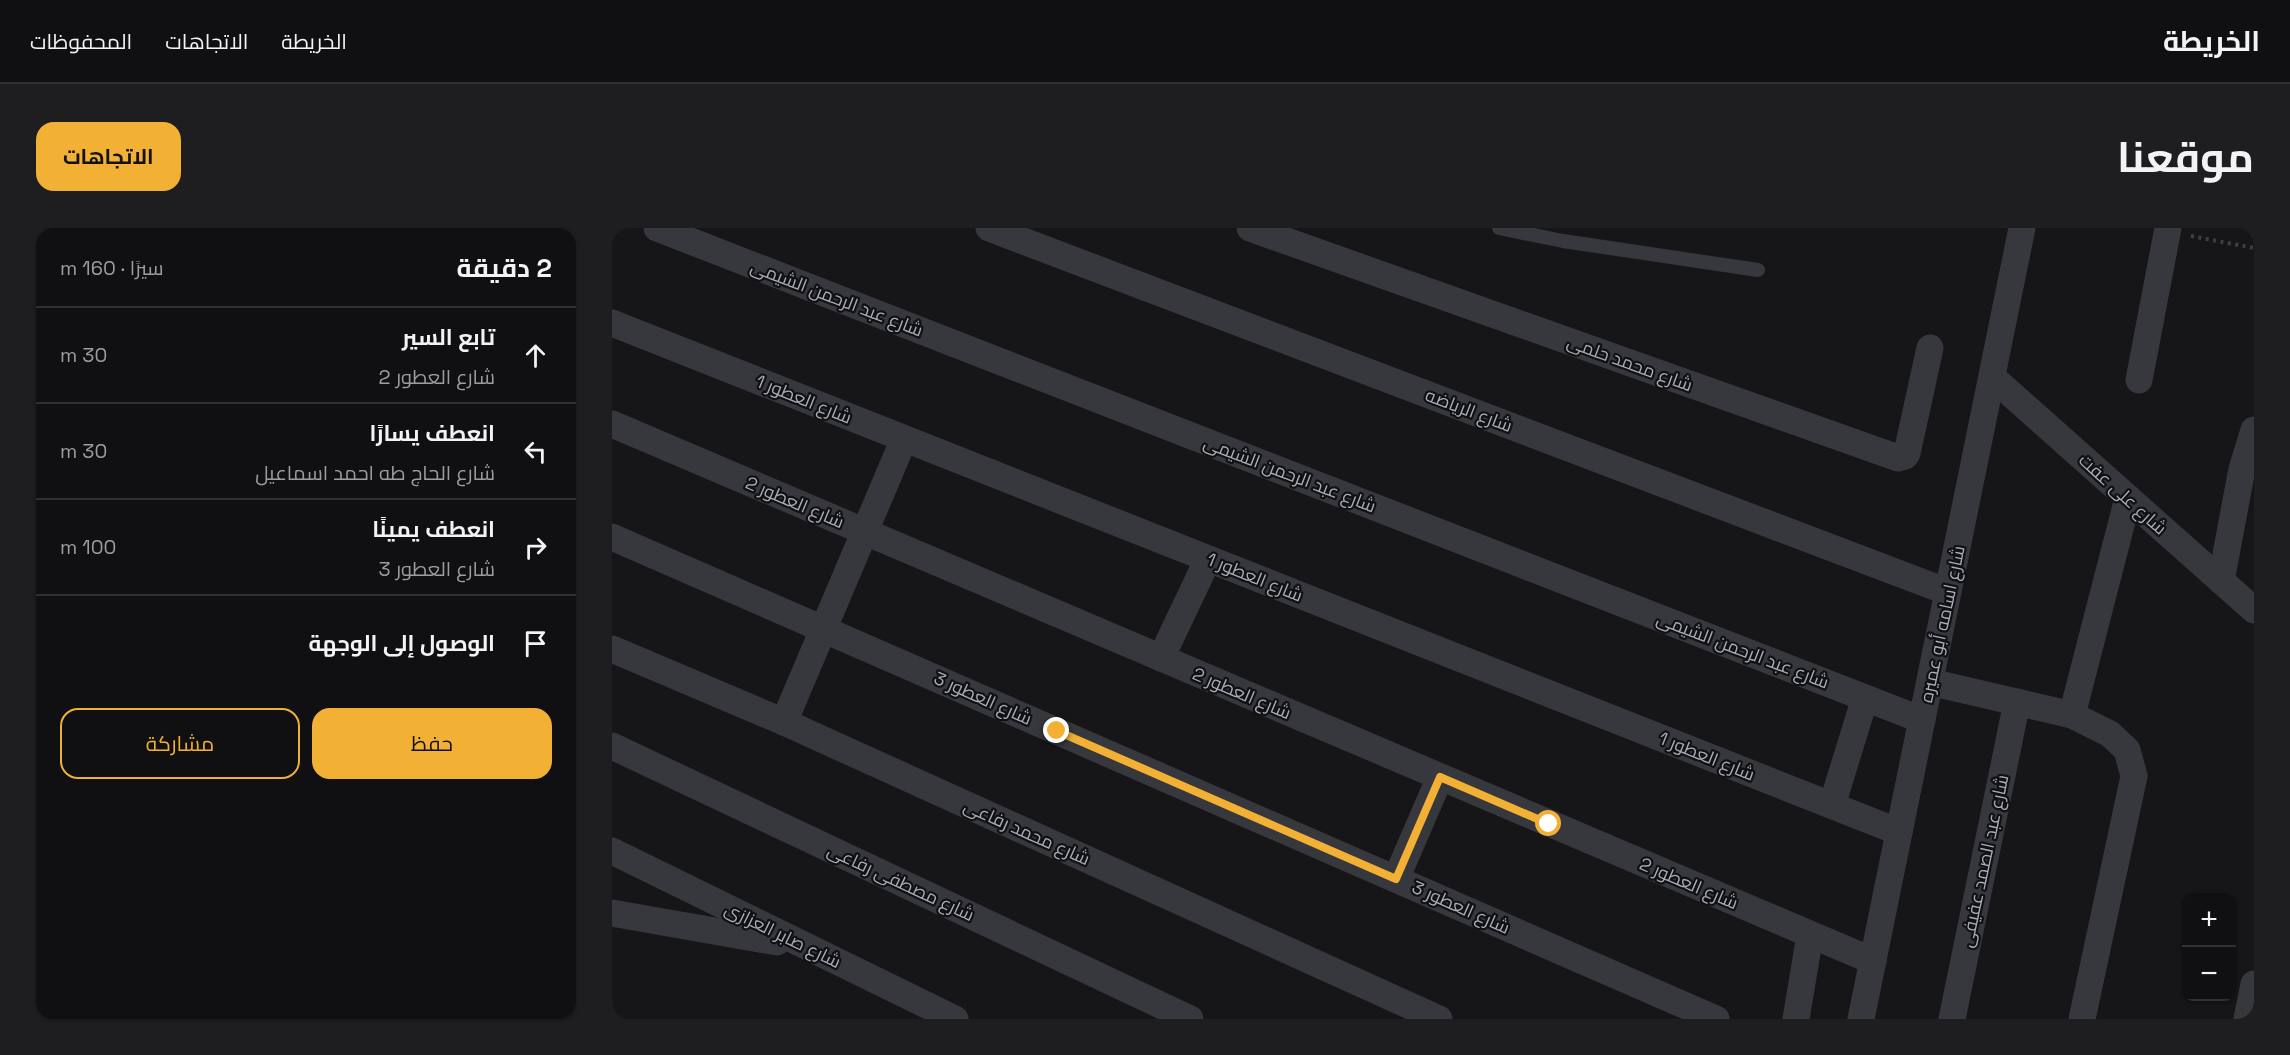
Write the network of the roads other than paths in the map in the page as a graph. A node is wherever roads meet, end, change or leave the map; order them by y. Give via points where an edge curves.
1 (657, 228) edge
2 (989, 228) edge
3 (1250, 228) edge
4 (2022, 228) edge
5 (1504, 229) edge
6 (2167, 230) edge
7 (1758, 270) dead end
8 (612, 323) edge
9 (1930, 348) dead end
10 (1992, 377) junction
11 (2139, 380) dead end
12 (612, 424) edge
13 (2254, 430) edge
14 (904, 439) junction
15 (2128, 498) junction
16 (865, 532) junction
17 (612, 537) edge
18 (1208, 559) junction
19 (2221, 581) junction
20 (1948, 592) junction
21 (2254, 610) edge
22 (824, 629) junction
23 (612, 649) edge
24 (1161, 658) junction
25 (1930, 682) junction
26 (1865, 698) junction
27 (2017, 702) junction
28 (2072, 715) junction
29 (1922, 720) junction
30 (784, 722) junction
31 (612, 746) edge
32 (1440, 777) junction
33 (1832, 806) junction
34 (1899, 832) junction
35 (612, 850) edge
36 (1396, 879) junction
37 (612, 913) edge
38 (1810, 935) junction
39 (808, 947) junction
40 (1873, 961) junction
41 (2254, 984) edge
42 (955, 1019) edge
43 (1190, 1019) edge
44 (1439, 1019) edge
45 (1716, 1019) edge
46 (1796, 1019) edge
47 (1861, 1019) edge
48 (1952, 1019) edge
49 (2082, 1019) edge
50 (2247, 1019) edge

1 - 26 street, شارع عبد الرحمن الشيمى
2 - 20 street, شارع الرياضه
3 - 9 street, شارع محمد حلمى via 1898,458 1907,453
4 - 10 street, شارع اسامه أبو عميره
5 - 7 lane
6 - 11 street
8 - 14 street, شارع العطور 1
10 - 15 street, شارع على عفت
10 - 20 street, شارع اسامه أبو عميره
12 - 16 street, شارع العطور 2
13 - 19 street via 2242,470
14 - 16 street
14 - 18 street, شارع العطور 1
15 - 19 street, شارع على عفت
15 - 28 street
16 - 22 street
16 - 24 street, شارع العطور 2
17 - 22 street, شارع العطور 3
18 - 24 street
18 - 33 street, شارع العطور 1
19 - 21 street, شارع على عفت
20 - 25 street, شارع اسامه أبو عميره
22 - 30 street
22 - 36 street, شارع العطور 3
23 - 30 street, شارع محمد رفاعى
24 - 32 street, شارع العطور 2
25 - 27 street
25 - 29 street, شارع اسامه أبو عميره
26 - 29 street, شارع عبد الرحمن الشيمى
26 - 33 street
27 - 28 street
27 - 48 street, شارع عبد الصمد عفيفى
28 - 49 street via 2110,734 2127,750 2134,776
29 - 34 street, شارع اسامه أبو عميره
30 - 44 street, شارع محمد رفاعى
31 - 43 street, شارع مصطفى رفاعى
32 - 36 street
32 - 38 street, شارع العطور 2
33 - 34 street, شارع العطور 1
34 - 40 street, شارع اسامه أبو عميره
35 - 39 street, شارع صابر العزازى
36 - 45 street, شارع العطور 3
37 - 39 street
38 - 40 street, شارع العطور 2
38 - 46 street
39 - 42 street, شارع صابر العزازى
40 - 47 street, شارع اسامه أبو عميره
41 - 50 street

